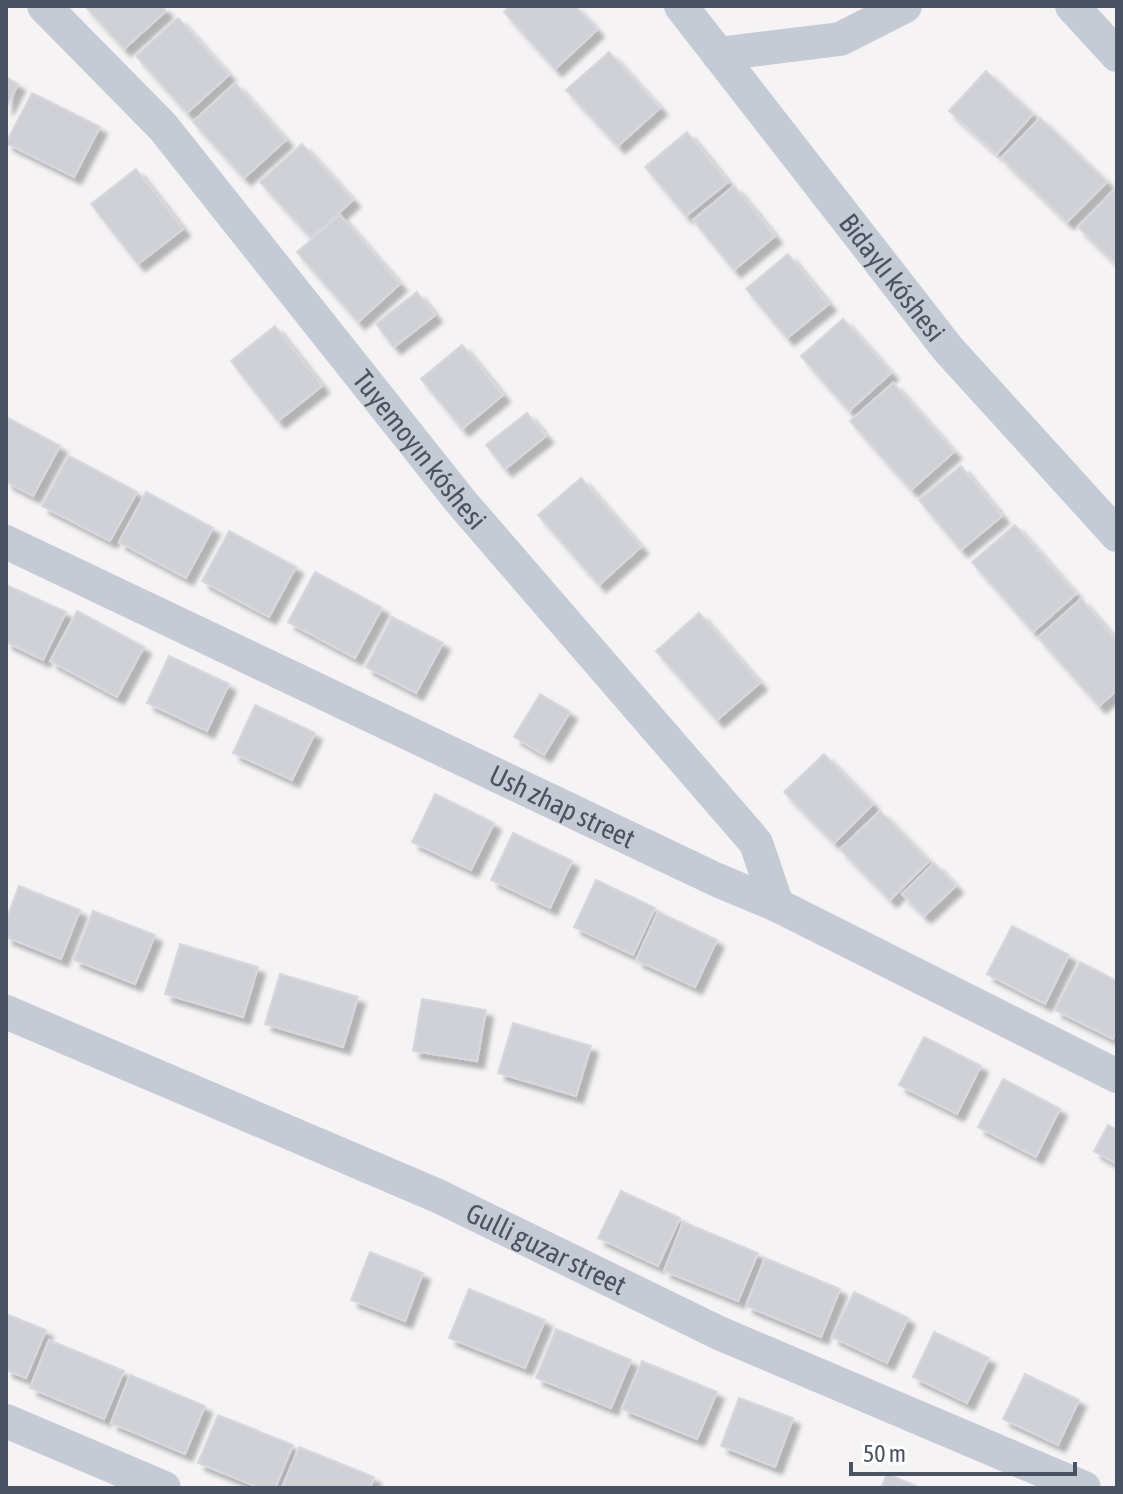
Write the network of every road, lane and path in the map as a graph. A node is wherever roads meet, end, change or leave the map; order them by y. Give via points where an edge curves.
1 (44, 6) edge
2 (681, 6) edge
3 (905, 6) edge
4 (1072, 6) edge
5 (718, 54) junction
6 (1117, 55) edge
7 (1117, 535) edge
8 (6, 542) edge
9 (777, 905) junction
10 (6, 1012) edge
11 (1117, 1076) edge
12 (6, 1421) edge
13 (164, 1488) edge
14 (1084, 1488) edge

1 - 9 street, Tuyemoyın kóshesi via 163,127 462,503 756,843
2 - 5 street, Bidaylı kóshesi
3 - 5 street via 840,39
4 - 6 street
5 - 7 street, Bidaylı kóshesi via 948,349
8 - 9 street, Ush zhap street
9 - 11 street, Ush zhap street
10 - 14 street, Gulli guzar street via 438,1196 719,1333
12 - 13 street

